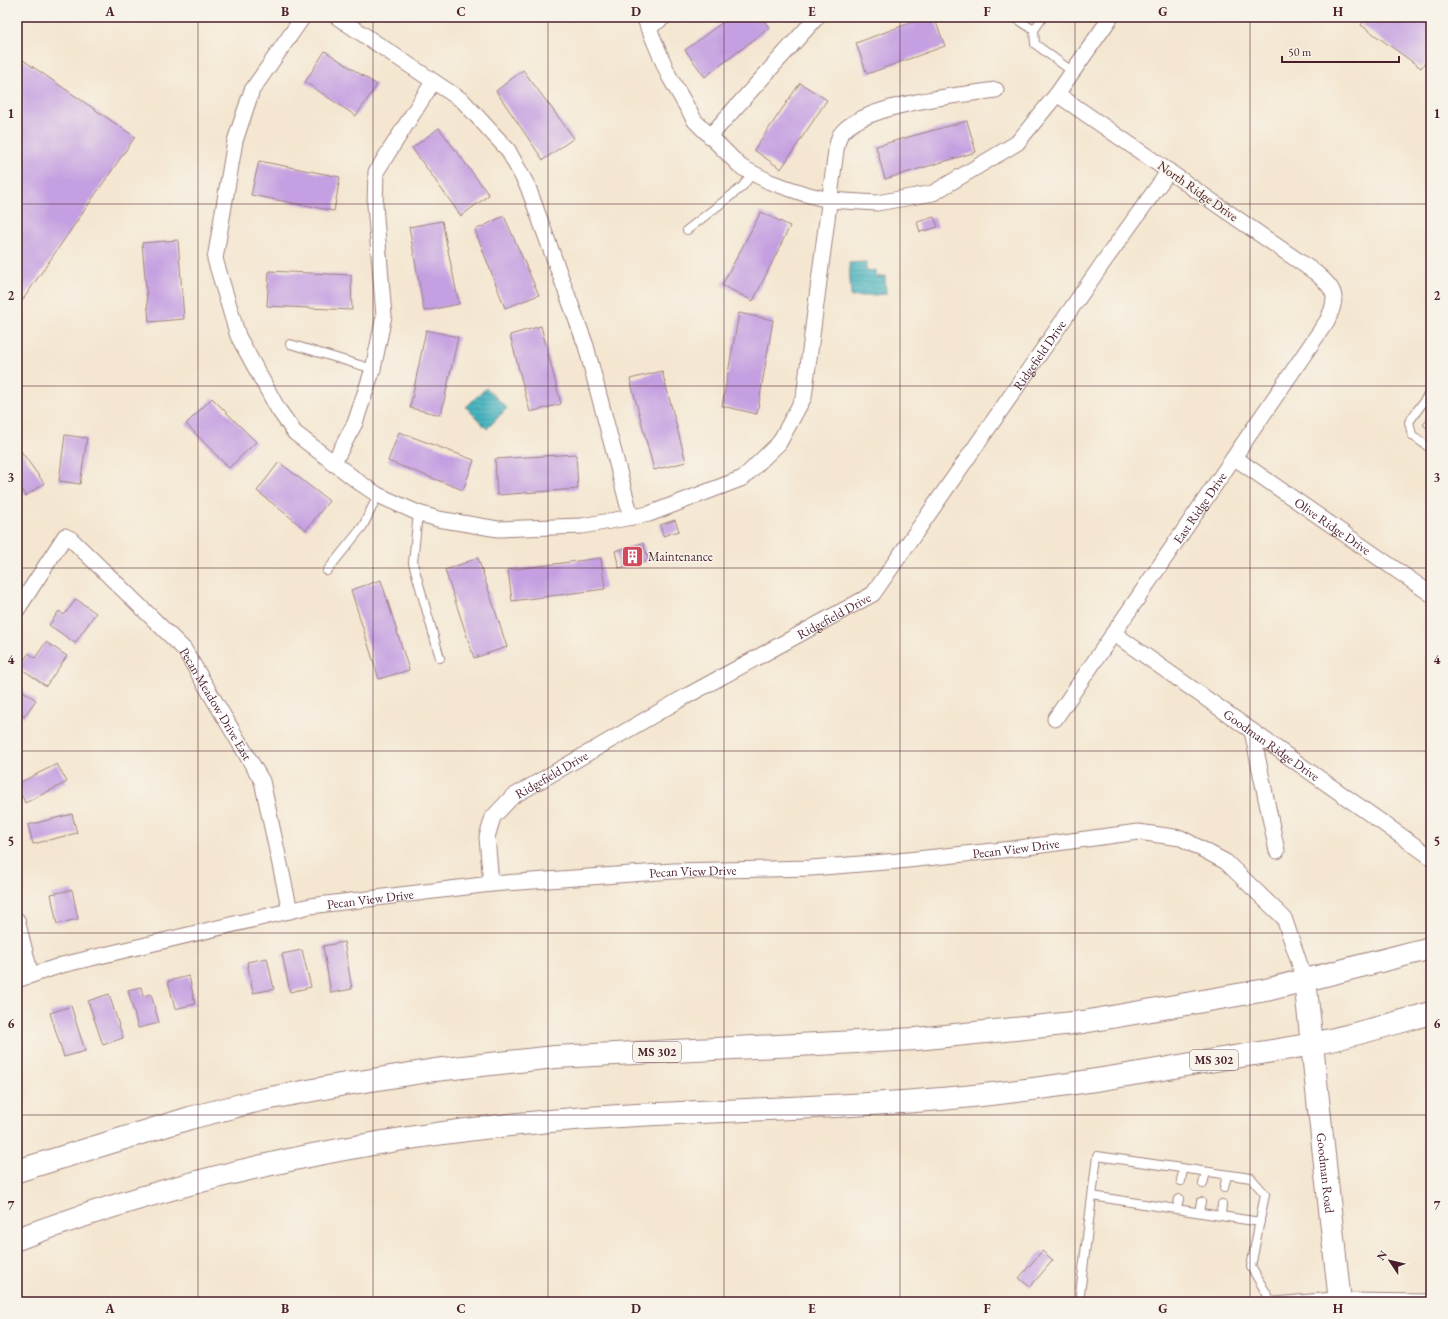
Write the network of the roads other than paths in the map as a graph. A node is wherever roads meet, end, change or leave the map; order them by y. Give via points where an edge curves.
1 (303, 17) edge
2 (337, 17) edge
3 (664, 17) edge
4 (817, 17) edge
5 (1014, 17) edge
6 (1043, 17) edge
7 (1110, 17) edge
8 (646, 22) edge
9 (1034, 30) junction
10 (1073, 72) junction
11 (434, 82) junction
12 (996, 90) dead end
13 (1057, 94) junction
14 (710, 136) junction
15 (1169, 171) junction
16 (753, 173) junction
17 (829, 200) junction
18 (687, 230) dead end
19 (1334, 292) joint
20 (290, 344) dead end
21 (373, 369) junction
22 (1431, 391) edge
23 (1431, 449) edge
24 (1235, 458) junction
25 (333, 464) junction
26 (378, 495) junction
27 (418, 513) junction
28 (631, 516) junction
29 (327, 571) dead end
30 (1431, 594) edge
31 (17, 610) edge
32 (1113, 633) junction
33 (440, 658) dead end
34 (1055, 719) dead end
35 (1252, 731) junction
36 (1277, 851) dead end
37 (1431, 856) edge
38 (491, 884) junction
39 (290, 911) junction
40 (17, 920) edge
41 (1431, 948) edge
42 (31, 975) junction
43 (17, 980) edge
44 (1305, 980) junction
45 (1431, 1013) edge
46 (1313, 1044) junction
47 (1183, 1168) junction
48 (17, 1171) edge
49 (1206, 1172) junction
50 (1227, 1175) junction
51 (1181, 1181) dead end
52 (1203, 1184) dead end
53 (1224, 1188) dead end
54 (1092, 1196) junction
55 (1179, 1199) dead end
56 (1201, 1202) dead end
57 (1222, 1204) dead end
58 (1177, 1209) junction
59 (1199, 1212) junction
60 (1222, 1216) junction
61 (1260, 1222) junction
62 (17, 1239) edge
63 (1340, 1300) edge
64 (1079, 1302) edge
65 (1270, 1302) edge
66 (1431, 1302) edge

1 - 25 street via 252,90 234,141 215,259 238,336 278,410 294,433
2 - 11 street
3 - 8 street
4 - 14 street
5 - 9 lane
6 - 9 lane
7 - 10 street
8 - 14 street via 669,76 695,121
9 - 10 lane via 1035,44
10 - 13 street
11 - 21 street via 376,172 375,205 384,316
11 - 28 street via 463,101 508,150 528,187 586,346
12 - 17 street via 897,105 856,122 840,135
13 - 15 street, North Ridge Drive
13 - 17 street via 1017,143 933,193 877,204
14 - 16 street via 741,167
15 - 19 street, North Ridge Drive via 1316,273 1330,284
15 - 38 street, Ridgefield Drive via 873,594 683,698 512,797 493,817 487,837
16 - 17 street via 770,182
16 - 18 lane via 742,187
17 - 28 street via 804,396 779,443 743,478 649,514
19 - 24 street, East Ridge Drive via 1333,309 1327,321
20 - 21 lane
21 - 25 street via 355,424
22 - 23 lane via 1409,422 1412,436
24 - 30 street, Olive Ridge Drive
24 - 32 street, East Ridge Drive
25 - 26 street
26 - 27 street
26 - 29 lane via 363,526
27 - 28 street via 498,529 582,526
27 - 33 lane via 413,563
31 - 39 street, Pecan Meadow Drive East via 65,536 184,649 262,781
32 - 34 street, East Ridge Drive
32 - 35 street, Goodman Ridge Drive
35 - 36 street
35 - 37 street, Goodman Ridge Drive
38 - 39 street, Pecan View Drive via 310,906
38 - 44 street, Pecan View Drive via 673,871 811,868 1012,849 1138,832 1181,838 1226,862 1284,918
39 - 42 street, Pecan View Drive via 62,965
40 - 42 street
41 - 44 main road, MS 302
42 - 43 street, Pecan View Drive
44 - 46 main road, Goodman Road
44 - 48 main road, MS 302 via 1266,990 1097,1020 975,1034 555,1057 435,1070 260,1100 190,1118
45 - 46 main road, MS 302
46 - 62 main road, MS 302 via 1042,1089 938,1099 586,1118 398,1139 254,1167 189,1184 69,1219
46 - 63 main road, Goodman Road
47 - 49 lane
47 - 51 lane
47 - 54 lane via 1097,1156
49 - 50 lane
49 - 52 lane
50 - 53 lane
50 - 61 lane via 1251,1178 1265,1194
54 - 58 lane
54 - 64 lane
55 - 58 lane
56 - 59 lane
57 - 60 lane
58 - 59 lane
59 - 60 lane
60 - 61 lane
61 - 65 lane via 1251,1266
63 - 65 lane
63 - 66 street

